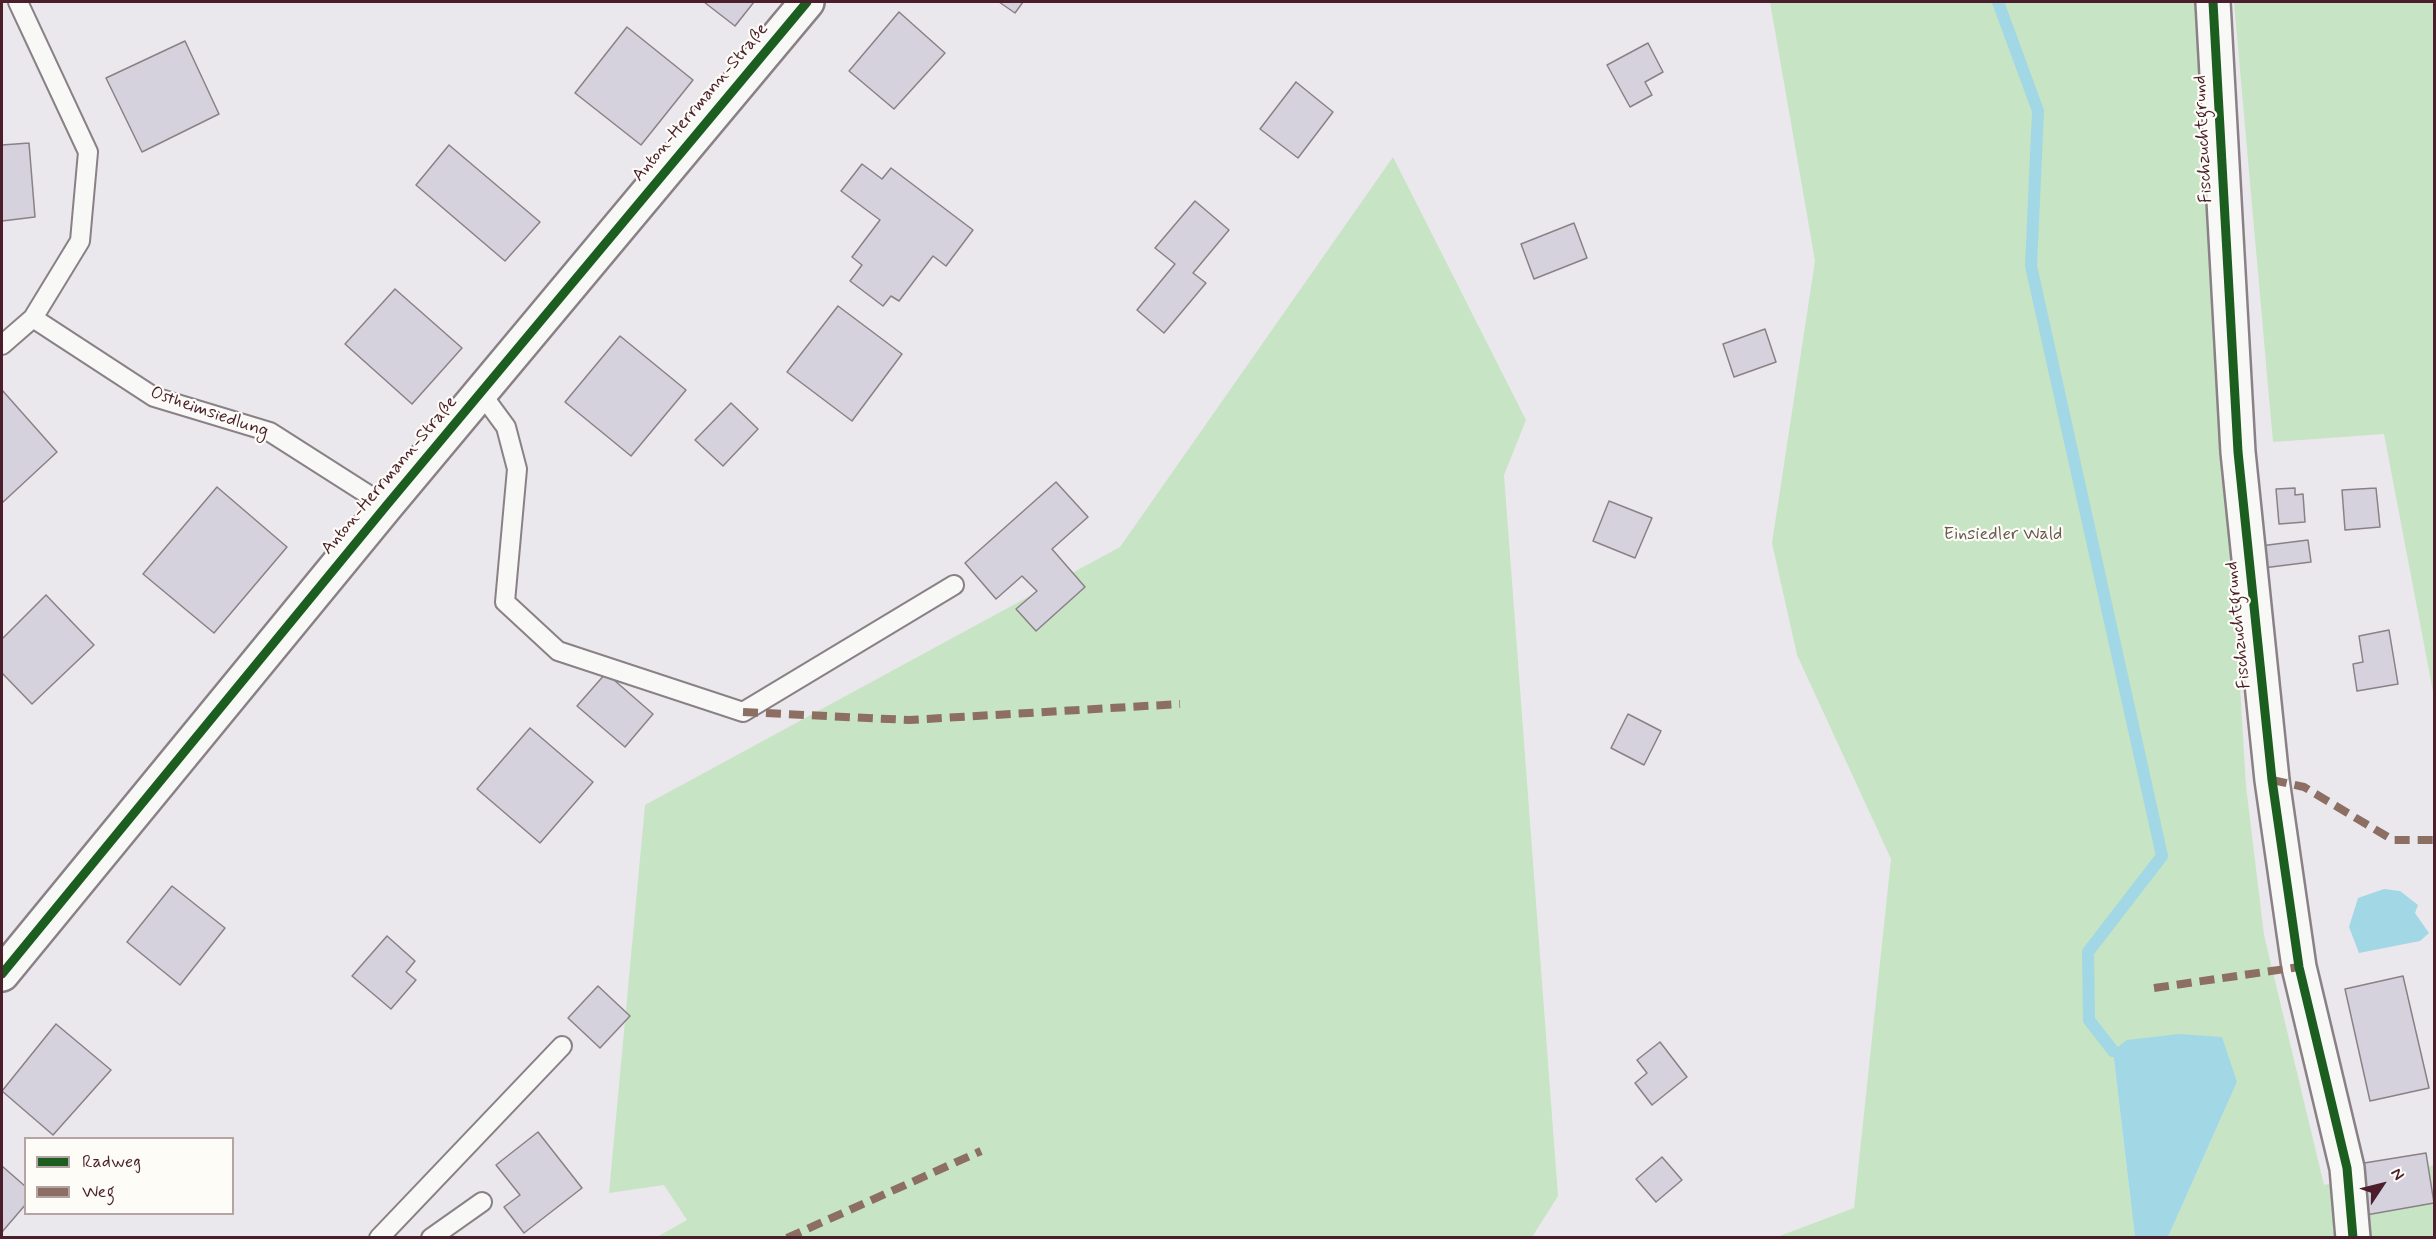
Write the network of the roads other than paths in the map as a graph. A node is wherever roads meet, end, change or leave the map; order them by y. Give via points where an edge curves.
1 (18, 2) edge
2 (807, 2) edge
3 (2213, 2) edge
4 (33, 318) junction
5 (2, 345) edge
6 (481, 393) junction
7 (386, 506) junction
8 (954, 585) dead end
9 (2, 974) edge
10 (562, 1046) dead end
11 (482, 1202) dead end
12 (379, 1238) edge
13 (431, 1238) edge
14 (2353, 1238) edge

1 - 4 lane via 88,152 80,241
2 - 6 street, Anton-Herrmann-Straße
3 - 14 street, Fischzuchtgrund via 2238,452 2272,780 2299,967 2347,1168
4 - 5 lane
4 - 7 lane, Ostheimsiedlung via 154,397 270,432
6 - 7 street, Anton-Herrmann-Straße
6 - 8 lane via 506,427 517,469 504,602 558,651 743,712
7 - 9 street, Anton-Herrmann-Straße
10 - 12 lane
11 - 13 lane

